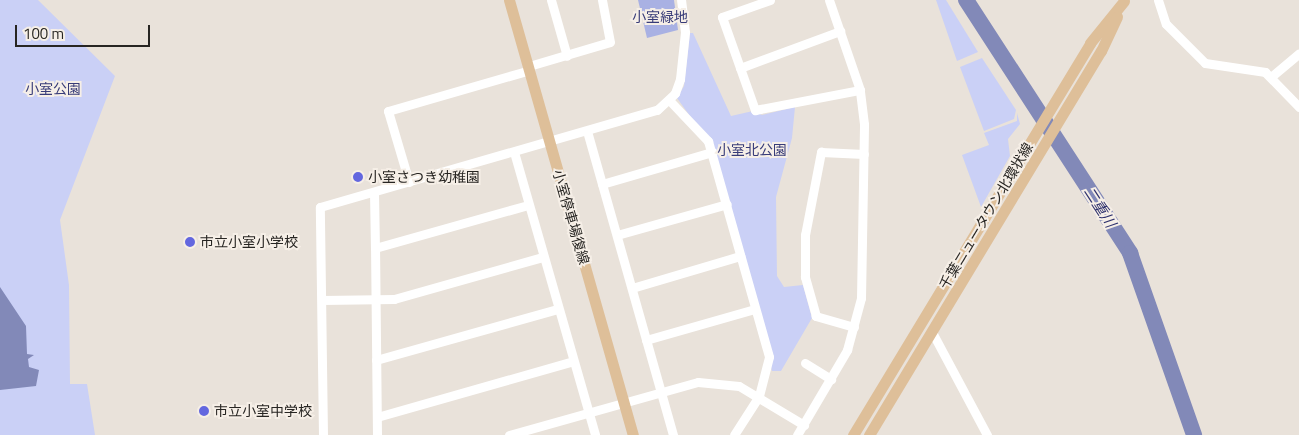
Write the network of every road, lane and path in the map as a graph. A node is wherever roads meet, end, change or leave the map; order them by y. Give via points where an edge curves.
1 (510, 0) edge
2 (551, 0) edge
3 (602, 0) edge
4 (681, 0) edge
5 (770, 0) edge
6 (829, 0) edge
7 (1124, 0) edge
8 (1158, 0) edge
9 (840, 31) junction
10 (1299, 53) edge
11 (567, 56) junction
12 (529, 68) junction
13 (740, 68) junction
14 (1272, 76) junction
15 (860, 90) junction
16 (669, 100) junction
17 (1299, 107) edge
18 (588, 131) junction
19 (550, 142) junction
20 (514, 152) junction
21 (712, 152) junction
22 (864, 154) junction
23 (409, 182) junction
24 (602, 184) junction
25 (374, 192) junction
26 (727, 204) junction
27 (528, 205) junction
28 (618, 235) junction
29 (375, 248) junction
30 (740, 256) junction
31 (542, 257) junction
32 (632, 288) junction
33 (322, 300) junction
34 (376, 300) junction
35 (558, 309) junction
36 (755, 309) junction
37 (854, 327) junction
38 (932, 332) junction
39 (646, 340) junction
40 (376, 360) junction
41 (573, 361) junction
42 (805, 364) dead end
43 (831, 379) junction
44 (661, 392) junction
45 (759, 396) junction
46 (624, 402) junction
47 (588, 412) junction
48 (377, 417) junction
49 (804, 425) junction
50 (542, 431) edge
51 (323, 435) edge
52 (377, 435) edge
53 (509, 435) edge
54 (595, 435) edge
55 (633, 435) edge
56 (673, 435) edge
57 (734, 435) edge
58 (797, 435) edge
59 (853, 435) edge
60 (868, 435) edge
61 (987, 435) edge

1 - 12 main road, 小室停車場復線
2 - 11 street
3 - 11 street via 610,42
4 - 16 street via 682,68
5 - 13 street via 722,17
6 - 9 street
7 - 38 main road, 千葉ニュータウン北環状線 via 1101,51
7 - 59 main road, 千葉ニュータウン北環状線 via 1090,43
8 - 14 street via 1166,24 1205,63 1215,68 1249,67
9 - 13 street
9 - 15 street
10 - 14 street
11 - 12 street
12 - 19 main road, 小室停車場復線
12 - 23 street via 388,111
13 - 15 street via 755,110 760,111
14 - 17 street
15 - 22 street
16 - 18 street via 651,113
16 - 21 street via 700,131
18 - 19 street
18 - 24 street
19 - 20 street
19 - 46 main road, 小室停車場復線
20 - 23 street
20 - 27 street
21 - 24 street
21 - 26 street
22 - 37 street via 861,298
22 - 37 street via 820,152 804,235 805,277 816,316
23 - 25 street
24 - 28 street
25 - 29 street
25 - 33 street via 320,207
26 - 28 street
26 - 30 street
27 - 29 street
27 - 31 street
28 - 32 street
29 - 34 street
30 - 32 street
30 - 36 street
31 - 34 street
31 - 35 street
32 - 39 street
33 - 34 street
33 - 51 street
34 - 40 street
35 - 40 street
35 - 41 street
36 - 39 street
36 - 45 street via 769,357
37 - 43 street
38 - 60 main road, 千葉ニュータウン北環状線
38 - 61 street
39 - 44 street
40 - 48 street
41 - 47 street
41 - 48 street
42 - 43 street
43 - 49 street
44 - 45 street via 698,382 720,382
44 - 46 street
44 - 56 street
45 - 49 street
45 - 57 street
46 - 47 street
46 - 55 main road, 小室停車場復線
47 - 50 street
47 - 54 street
48 - 52 street
49 - 58 street
50 - 53 street

